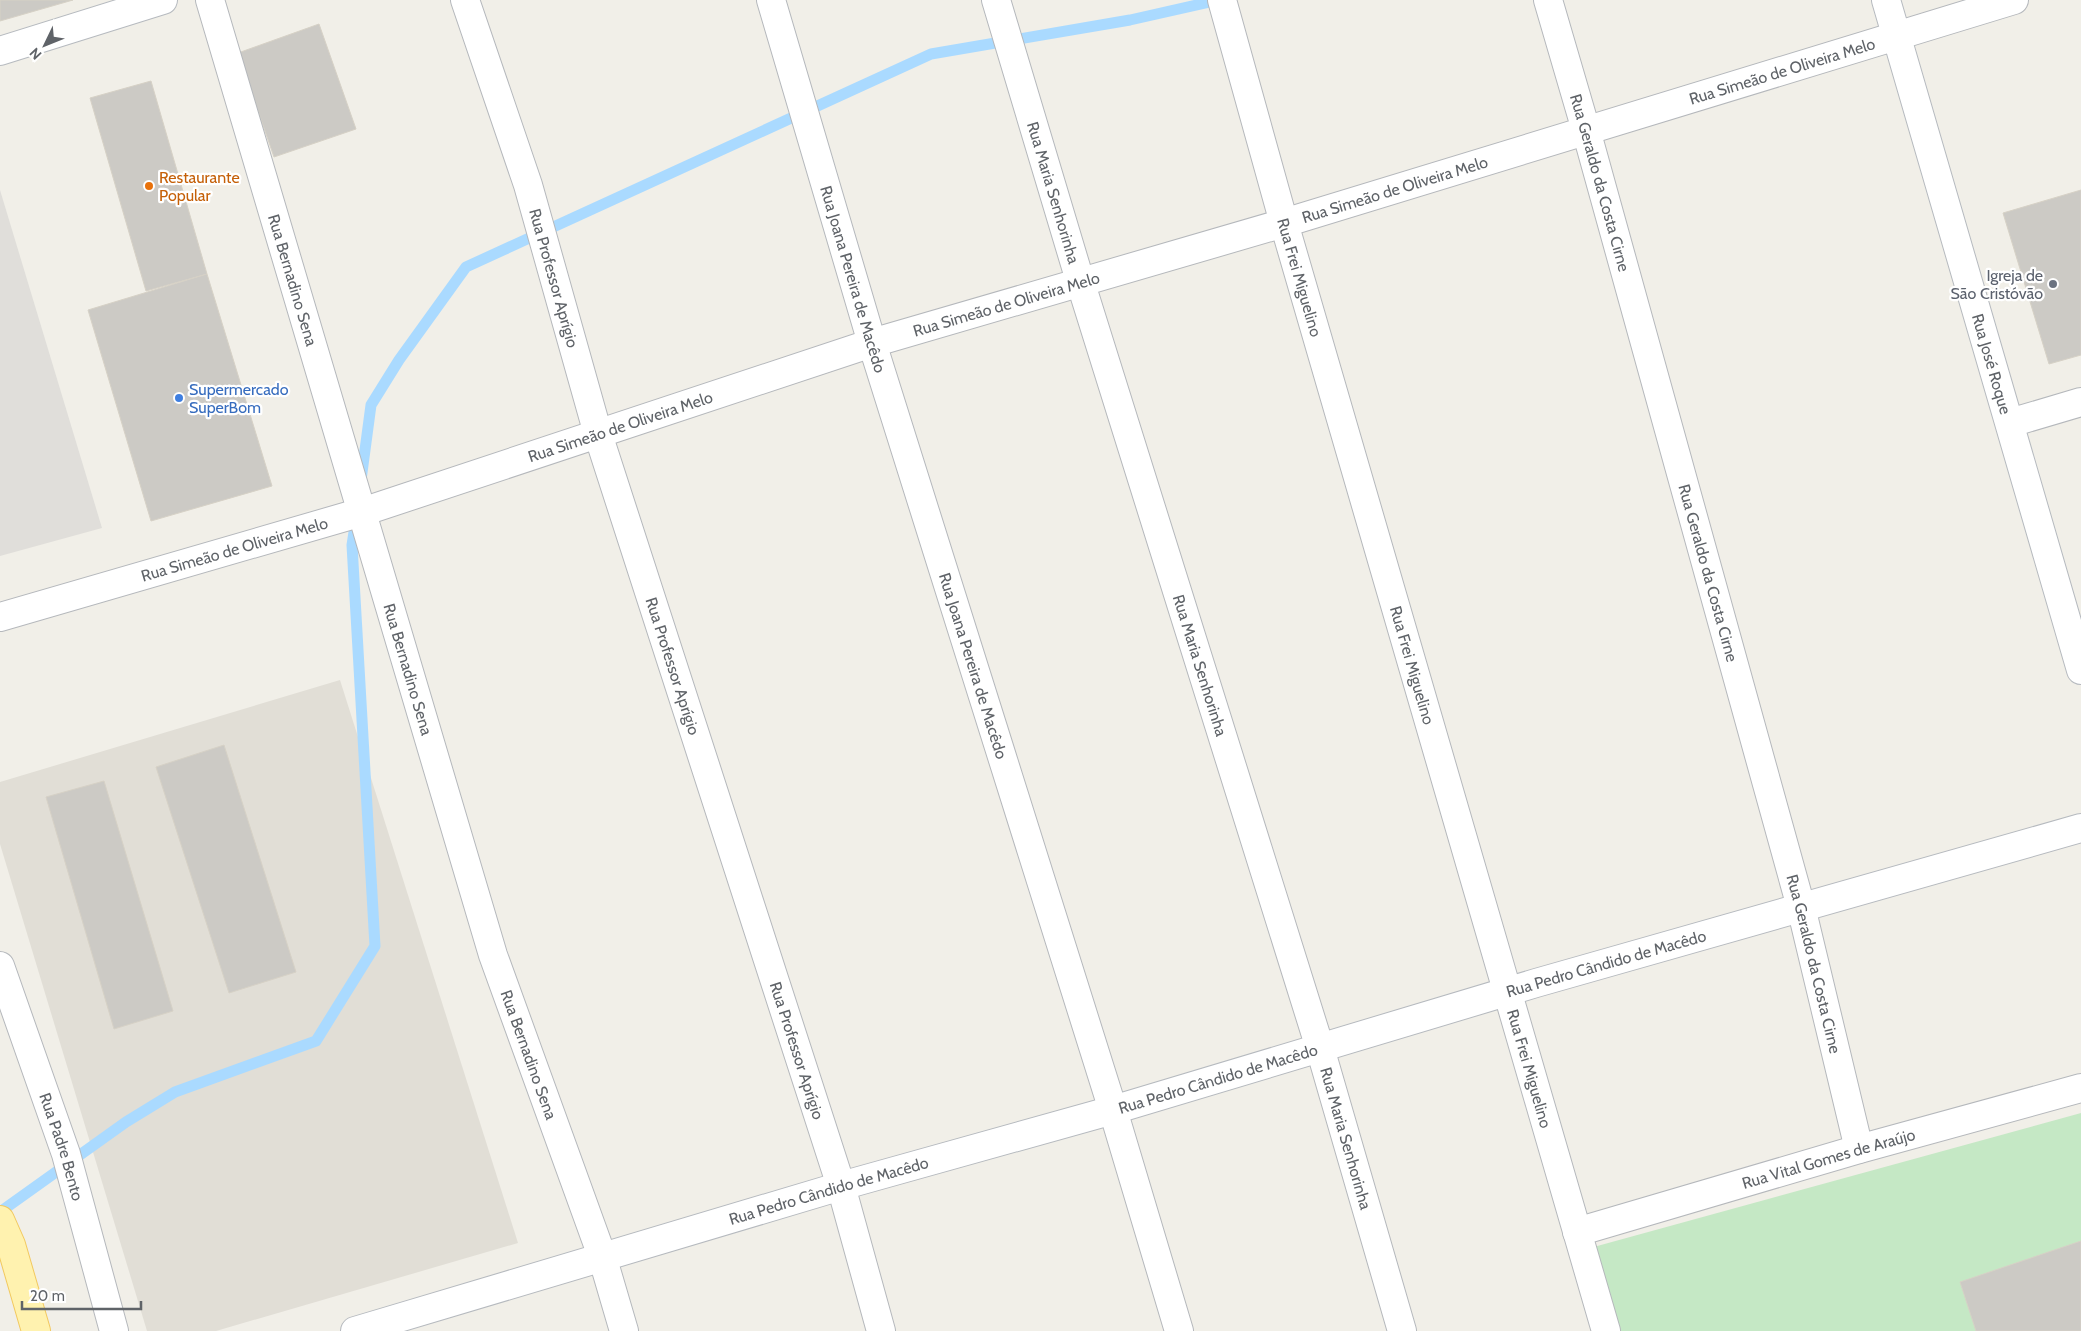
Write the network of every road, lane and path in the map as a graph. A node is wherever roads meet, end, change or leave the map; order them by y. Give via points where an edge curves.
1 (163, 0) edge
2 (210, 0) edge
3 (465, 0) edge
4 (771, 0) edge
5 (996, 0) edge
6 (1222, 0) edge
7 (1548, 0) edge
8 (1886, 0) edge
9 (2014, 0) edge
10 (1896, 37) junction
11 (0, 51) edge
12 (1586, 130) junction
13 (1284, 223) junction
14 (1081, 284) junction
15 (872, 344) junction
16 (2081, 402) edge
17 (2010, 423) junction
18 (598, 434) junction
19 (362, 512) junction
20 (0, 617) edge
21 (2081, 670) edge
22 (2081, 828) edge
23 (1801, 907) junction
24 (0, 966) edge
25 (1508, 993) junction
26 (1320, 1048) junction
27 (2081, 1088) edge
28 (1113, 1110) junction
29 (1859, 1149) junction
30 (841, 1186) junction
31 (0, 1220) edge
32 (1577, 1232) junction
33 (602, 1256) junction
34 (36, 1331) edge
35 (114, 1331) edge
36 (355, 1331) edge
37 (624, 1331) edge
38 (882, 1331) edge
39 (1178, 1331) edge
40 (1402, 1331) edge
41 (1606, 1331) edge

1 - 11 street
2 - 19 street, Rua Bernadino Sena
3 - 18 street, Rua Professor Aprígio via 528,184
4 - 15 street, Rua Joana Pereira de Macêdo
5 - 14 street, Rua Maria Senhorinha
6 - 13 street, Rua Frei Miguelino
7 - 12 street, Rua Geraldo da Costa Cirne
8 - 10 street, Rua José Roque
9 - 10 street, Rua Simeão de Oliveira Melo
10 - 12 street, Rua Simeão de Oliveira Melo
10 - 17 street, Rua José Roque
12 - 13 street, Rua Simeão de Oliveira Melo
12 - 23 street, Rua Geraldo da Costa Cirne
13 - 14 street, Rua Simeão de Oliveira Melo
13 - 25 street, Rua Frei Miguelino
14 - 15 street, Rua Simeão de Oliveira Melo
14 - 26 street, Rua Maria Senhorinha
15 - 18 street, Rua Simeão de Oliveira Melo
15 - 28 street, Rua Joana Pereira de Macêdo
16 - 17 street
17 - 21 street, Rua José Roque
18 - 19 street, Rua Simeão de Oliveira Melo
18 - 30 street, Rua Professor Aprígio
19 - 20 street, Rua Simeão de Oliveira Melo
19 - 33 street, Rua Bernadino Sena via 493,955
22 - 23 street, Rua Pedro Cândido de Macêdo
23 - 25 street, Rua Pedro Cândido de Macêdo
23 - 29 street, Rua Geraldo da Costa Cirne
24 - 35 street, Rua Padre Bento via 66,1154
25 - 26 street, Rua Pedro Cândido de Macêdo
25 - 32 street, Rua Frei Miguelino
26 - 28 street, Rua Pedro Cândido de Macêdo
26 - 40 street, Rua Maria Senhorinha
27 - 29 street, Rua Vital Gomes de Araújo
28 - 30 street, Rua Pedro Cândido de Macêdo
28 - 39 street, Rua Joana Pereira de Macêdo
29 - 32 street, Rua Vital Gomes de Araújo
30 - 33 street, Rua Pedro Cândido de Macêdo
30 - 38 street, Rua Professor Aprígio
31 - 34 main road via 11,1245
32 - 41 street, Rua Frei Miguelino
33 - 36 street, Rua Pedro Cândido de Macêdo
33 - 37 street, Rua Bernadino Sena

